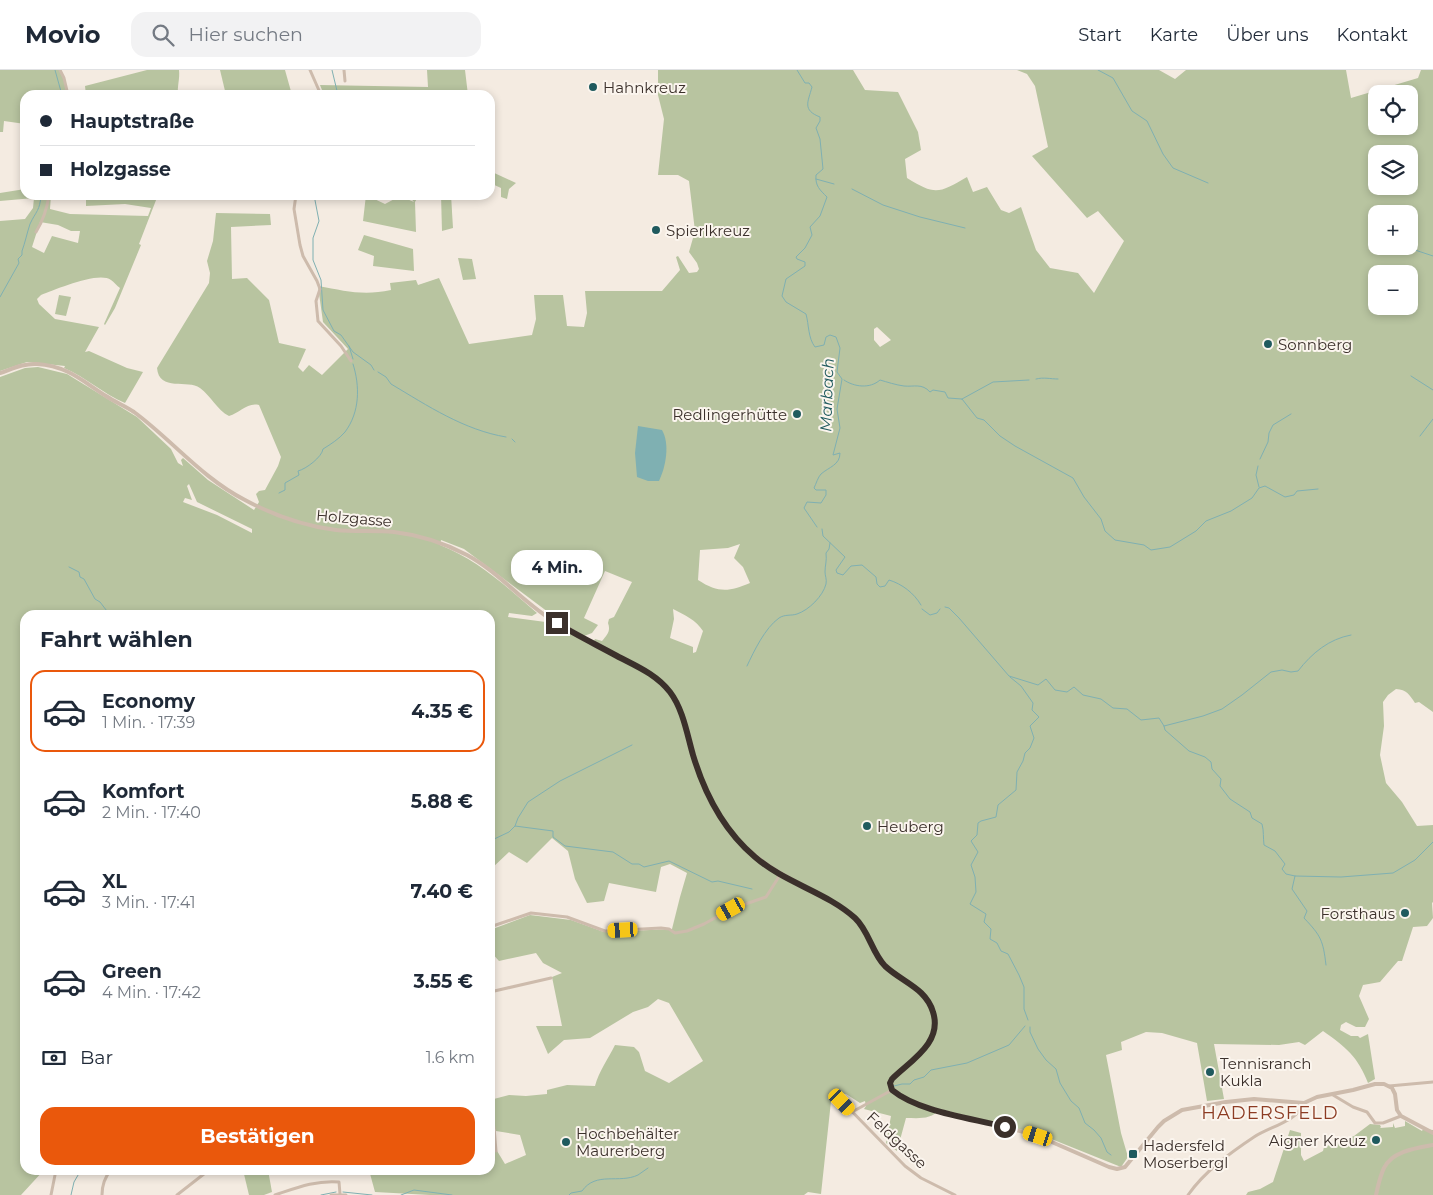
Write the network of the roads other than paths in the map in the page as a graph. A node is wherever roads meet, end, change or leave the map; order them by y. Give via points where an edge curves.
1 (60, 70) edge
2 (310, 70) edge
3 (344, 70) edge
4 (345, 81) dead end
5 (67, 90) edge
6 (319, 90) edge
7 (49, 200) edge
8 (295, 200) edge
9 (36, 232) dead end
10 (351, 360) dead end
11 (0, 373) edge
12 (780, 875) junction
13 (495, 925) edge
14 (551, 978) dead end
15 (495, 991) edge
16 (1433, 1082) edge
17 (1389, 1086) junction
18 (892, 1090) junction
19 (834, 1093) dead end
20 (1333, 1095) junction
21 (1304, 1103) junction
22 (852, 1112) junction
23 (1401, 1116) junction
24 (1432, 1133) edge
25 (495, 1140) edge
26 (1433, 1145) edge
27 (496, 1151) dead end
28 (55, 1175) edge
29 (106, 1175) edge
30 (203, 1175) edge
31 (340, 1194) edge
32 (51, 1195) edge
33 (102, 1195) edge
34 (177, 1195) edge
35 (275, 1195) edge
36 (331, 1195) edge
37 (346, 1195) edge
38 (955, 1195) edge
39 (1188, 1195) edge
40 (1376, 1195) edge

1 - 5 street
2 - 6 street
3 - 4 street
7 - 9 street via 44,220
8 - 10 street via 294,209 303,256 320,289 316,301 318,321
11 - 12 street, Holzgasse via 32,364 72,372 132,410 218,484 241,498 267,511 319,527 392,532 443,544 495,574 547,617 648,672 675,700 702,782 722,822 756,858
12 - 13 street via 766,897 681,932 661,928 604,931 567,917 531,913
12 - 18 street, Holzgasse via 843,909 856,920 879,959 916,988 932,1008 933,1035 923,1051 892,1079
14 - 15 street
16 - 17 street
17 - 20 street via 1375,1084
17 - 23 street via 1394,1090
18 - 21 street via 938,1111 1038,1136 1117,1169 1125,1167 1164,1121 1182,1110 1254,1100
18 - 22 street, Feldgasse
19 - 22 street, Feldgasse
20 - 21 street
20 - 23 street via 1367,1112 1375,1123
21 - 39 street via 1294,1116 1263,1131 1227,1156 1204,1175
22 - 38 street, Feldgasse via 905,1166
23 - 24 street
25 - 27 street
26 - 40 street via 1407,1151 1389,1160
28 - 32 street
29 - 33 street
30 - 34 street
31 - 35 street via 339,1182 333,1181
31 - 36 street
31 - 37 street

